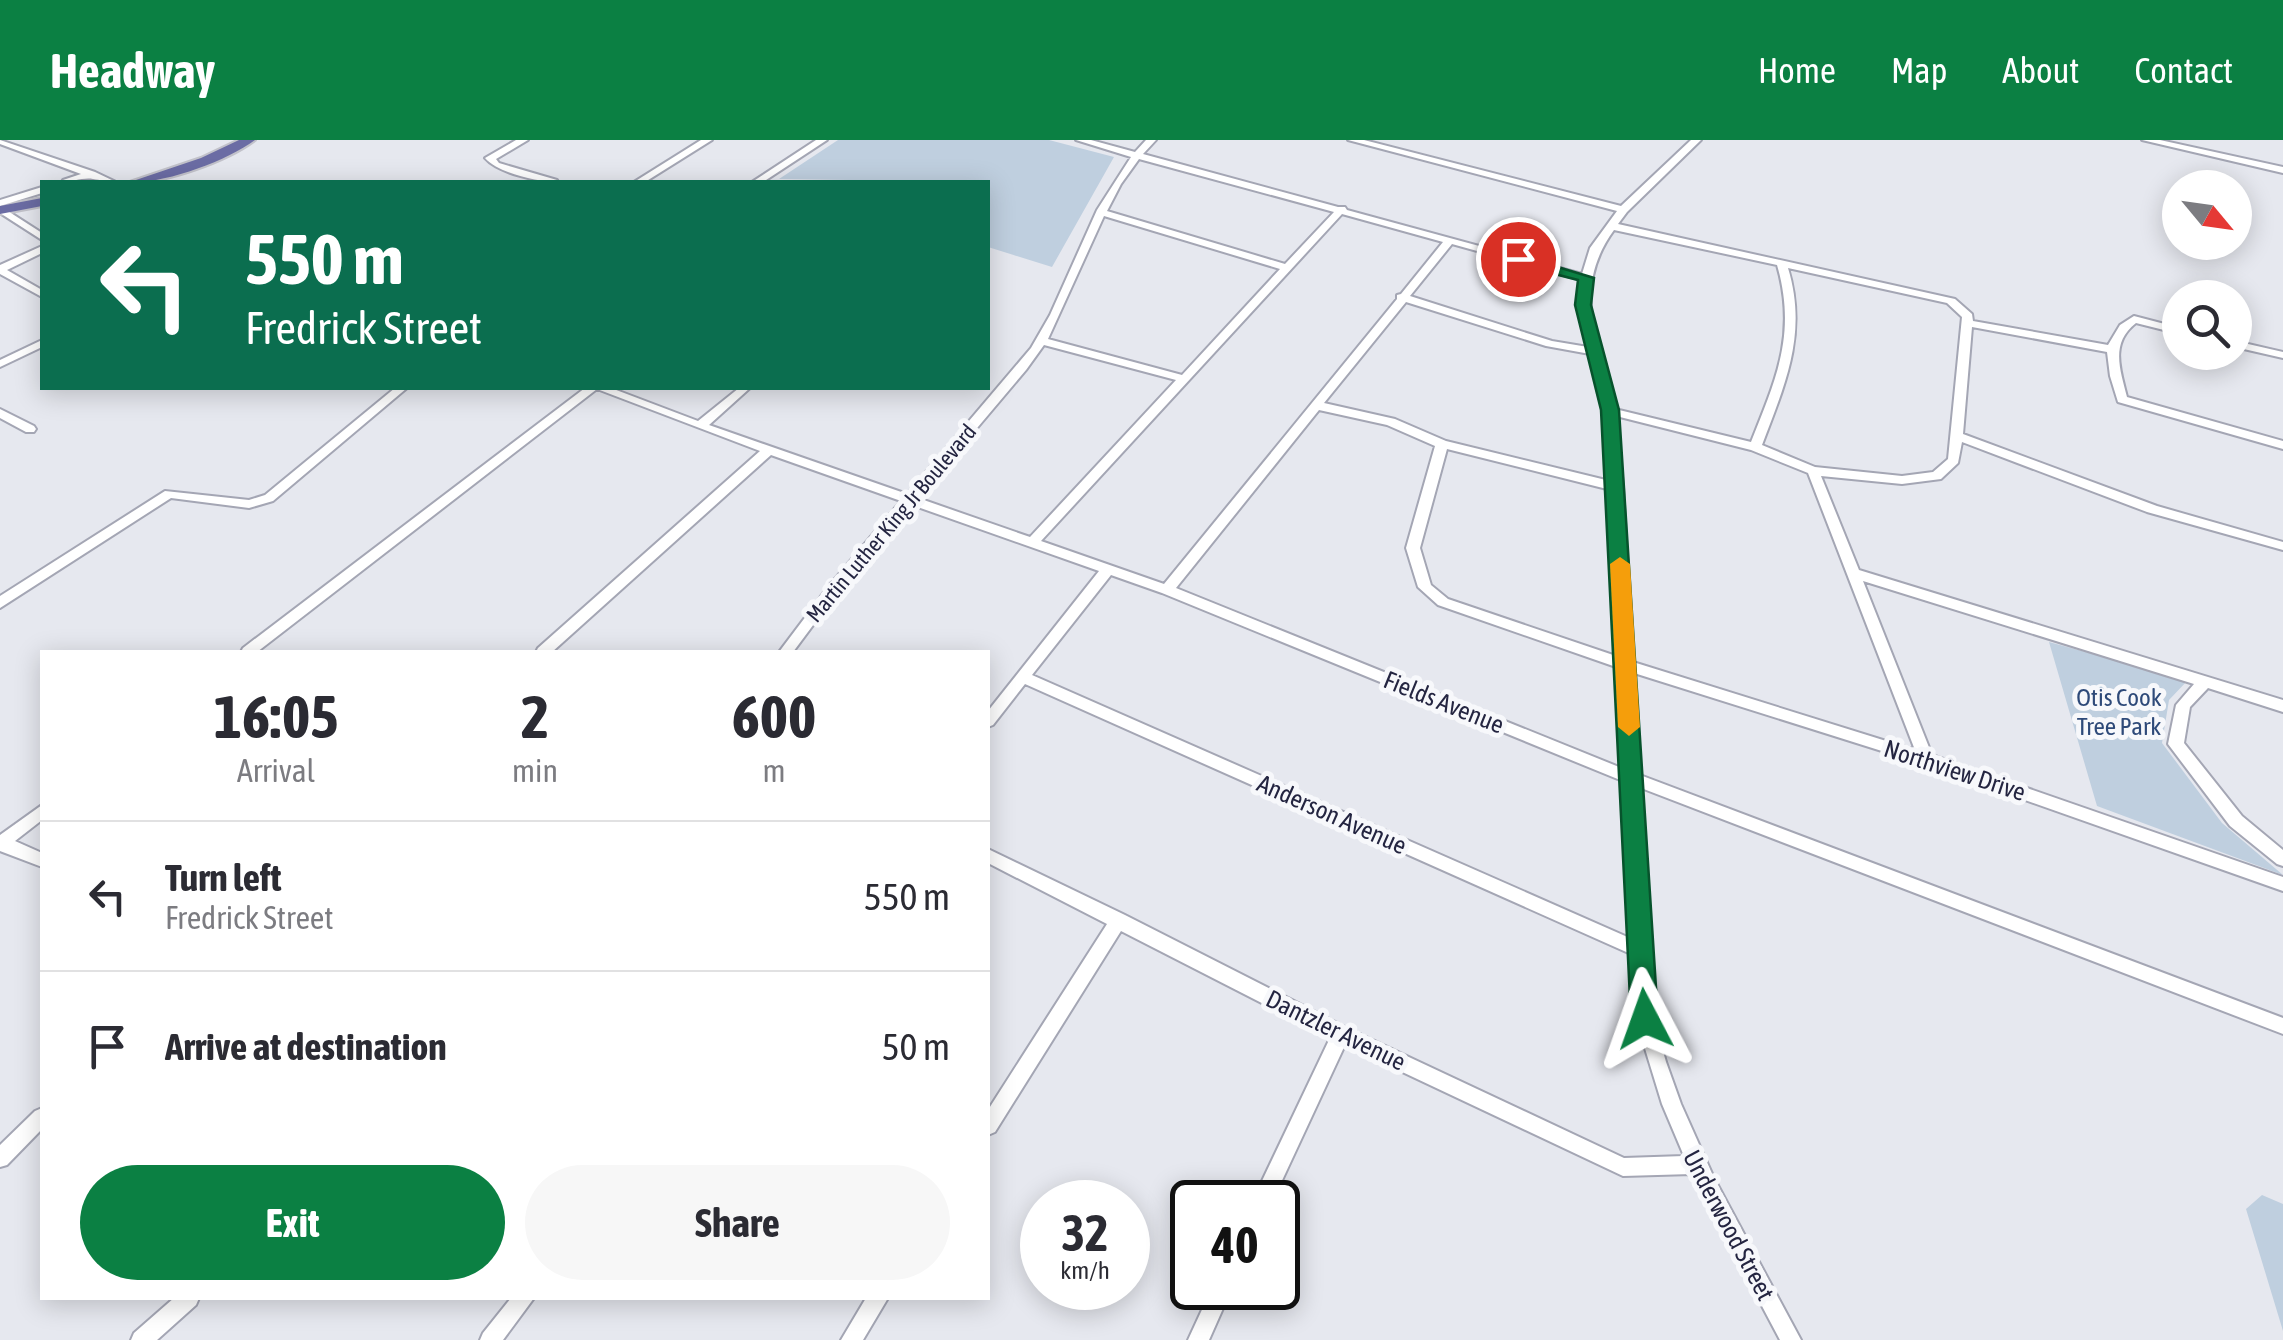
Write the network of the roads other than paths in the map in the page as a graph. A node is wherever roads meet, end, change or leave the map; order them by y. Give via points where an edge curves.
1 (0, 140) edge
2 (248, 140) edge
3 (523, 140) edge
4 (707, 140) edge
5 (822, 140) edge
6 (1082, 140) edge
7 (1151, 140) edge
8 (1354, 140) edge
9 (1696, 140) edge
10 (2147, 140) edge
11 (1136, 154) junction
12 (2283, 170) edge
13 (92, 174) junction
14 (72, 180) edge
15 (106, 180) edge
16 (142, 180) edge
17 (547, 180) edge
18 (642, 180) edge
19 (760, 180) edge
20 (0, 190) edge
21 (40, 191) edge
22 (16, 198) junction
23 (40, 202) edge
24 (0, 207) edge
25 (1342, 209) junction
26 (1624, 210) junction
27 (1103, 212) junction
28 (1610, 226) junction
29 (40, 236) edge
30 (1449, 240) junction
31 (40, 250) edge
32 (1782, 265) junction
33 (1287, 268) junction
34 (0, 269) edge
35 (1586, 278) junction
36 (40, 293) edge
37 (1401, 297) junction
38 (1968, 323) junction
39 (2162, 326) edge
40 (1042, 341) junction
41 (40, 344) edge
42 (2252, 348) edge
43 (2110, 350) junction
44 (1592, 351) junction
45 (2283, 356) edge
46 (0, 364) edge
47 (1184, 379) junction
48 (399, 390) edge
49 (589, 390) edge
50 (607, 390) edge
51 (743, 390) edge
52 (1315, 404) junction
53 (1610, 410) junction
54 (0, 413) edge
55 (700, 426) junction
56 (30, 428) dead end
57 (1956, 436) junction
58 (1442, 444) junction
59 (2283, 445) edge
60 (1755, 447) junction
61 (768, 450) junction
62 (1813, 471) junction
63 (1617, 486) junction
64 (914, 499) junction
65 (1035, 540) junction
66 (2283, 546) edge
67 (1109, 568) junction
68 (1855, 574) junction
69 (1167, 590) junction
70 (0, 602) edge
71 (251, 650) edge
72 (545, 650) edge
73 (787, 650) edge
74 (1624, 664) junction
75 (1025, 678) junction
76 (2206, 680) junction
77 (2283, 706) edge
78 (990, 719) edge
79 (1926, 759) junction
80 (1633, 779) junction
81 (40, 813) edge
82 (0, 843) edge
83 (990, 857) edge
84 (40, 859) edge
85 (2283, 859) edge
86 (2283, 884) edge
87 (1119, 920) junction
88 (1640, 950) junction
89 (2283, 1026) edge
90 (1341, 1034) junction
91 (40, 1119) edge
92 (990, 1123) edge
93 (0, 1158) edge
94 (1694, 1165) junction
95 (1272, 1180) edge
96 (186, 1300) edge
97 (522, 1300) edge
98 (877, 1300) edge
99 (1212, 1310) edge
100 (141, 1340) edge
101 (490, 1340) edge
102 (851, 1340) edge
103 (1198, 1340) edge
104 (1791, 1340) edge

1 - 13 street
2 - 16 main road
3 - 17 street via 490,158
4 - 18 street
5 - 19 street
6 - 11 street
7 - 11 street, Martin Luther King Jr Boulevard
8 - 26 street
9 - 26 street, Underwood Street
10 - 12 street
11 - 25 street
11 - 27 street, Martin Luther King Jr Boulevard
13 - 14 street
13 - 15 street
20 - 22 street
21 - 22 street
22 - 24 street
23 - 24 main road
24 - 29 street
25 - 30 street
25 - 33 street
26 - 28 street, Underwood Street
27 - 33 street
27 - 40 street, Martin Luther King Jr Boulevard
28 - 32 street
28 - 35 street, Underwood Street
30 - 35 street
30 - 37 street
31 - 34 street
32 - 38 street via 1950,301
32 - 60 street via 1796,298 1786,362
33 - 47 street
34 - 36 street
35 - 44 street, Underwood Street via 1583,305
37 - 44 street
37 - 52 street
38 - 43 street
38 - 57 street
39 - 43 street via 2134,320 2119,328
40 - 47 street
40 - 64 street, Martin Luther King Jr Boulevard
41 - 46 street
42 - 45 street
43 - 59 street via 2122,399
44 - 53 street, Underwood Street
47 - 65 street
48 - 70 street via 270,498 249,504 169,494
49 - 71 street
50 - 55 street, Fields Avenue
51 - 55 street
52 - 58 street via 1391,422
52 - 69 street
53 - 60 street
53 - 63 street, Underwood Street
54 - 56 street
55 - 61 street, Fields Avenue
57 - 62 street via 1954,460 1937,476 1902,480
57 - 66 street via 2152,509
58 - 63 street
58 - 74 street, Northview Drive via 1413,548 1424,587 1444,602
60 - 62 street
61 - 64 street, Fields Avenue
61 - 72 street
62 - 68 street
63 - 74 street, Underwood Street
64 - 65 street, Fields Avenue
64 - 73 street, Martin Luther King Jr Boulevard via 819,604
65 - 67 street, Fields Avenue
67 - 69 street, Fields Avenue
67 - 75 street
68 - 76 street
68 - 79 street
69 - 80 street, Fields Avenue
74 - 79 street, Northview Drive
74 - 80 street, Underwood Street
75 - 78 street
75 - 88 street, Anderson Avenue
76 - 77 street
76 - 85 street via 2183,705 2176,744 2236,822
79 - 86 street, Northview Drive
80 - 88 street, Underwood Street
80 - 89 street, Fields Avenue
81 - 82 street
82 - 84 street
83 - 87 street, Dantzler Avenue
87 - 90 street, Dantzler Avenue
87 - 92 street
88 - 94 street, Underwood Street via 1655,1062
90 - 94 street, Dantzler Avenue via 1623,1167
90 - 95 street
91 - 93 street
94 - 104 street, Underwood Street
96 - 100 street
97 - 101 street
98 - 102 street
99 - 103 street

